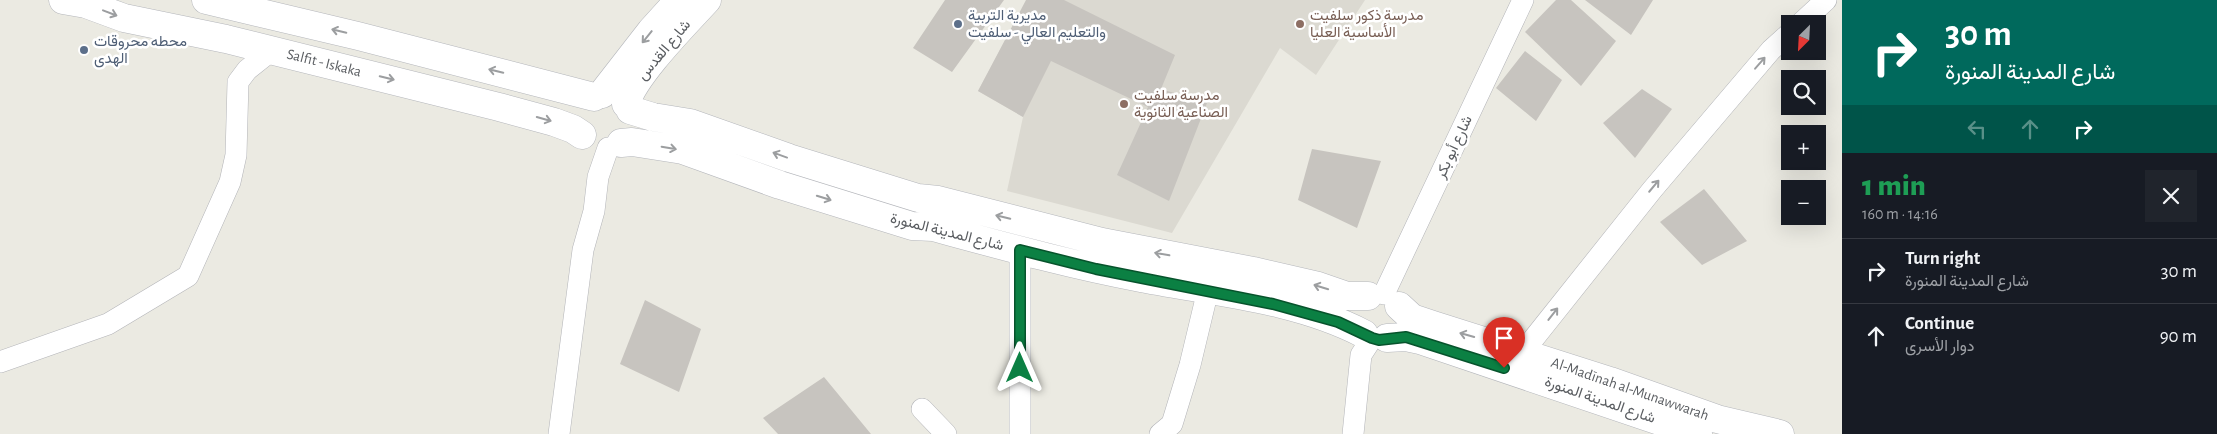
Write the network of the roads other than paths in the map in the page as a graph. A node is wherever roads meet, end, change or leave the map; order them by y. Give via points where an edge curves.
1 (63, 0) edge
2 (679, 0) edge
3 (707, 0) edge
4 (1523, 0) edge
5 (1826, 0) edge
6 (220, 1) edge
7 (1810, 15) edge
8 (1781, 41) edge
9 (272, 50) junction
10 (613, 101) junction
11 (582, 135) junction
12 (614, 145) junction
13 (1020, 250) junction
14 (1208, 290) junction
15 (1384, 299) junction
16 (1374, 337) junction
17 (1523, 352) junction
18 (0, 362) edge
19 (922, 409) dead end
20 (559, 434) edge
21 (946, 434) edge
22 (1020, 434) edge
23 (1160, 434) edge
24 (1353, 434) edge
25 (1698, 434) edge
26 (1780, 434) edge

1 -> 9 main road, Salfit - Iskaka via 86,4 124,18
2 -> 10 main road, شارع القدس via 651,31
3 - 10 main road, شارع القدس via 628,96
4 - 15 street, شارع أبو بكر
5 - 7 street
10 -> 6 main road
17 -> 8 street via 1652,190
9 -> 11 main road, Salfit - Iskaka via 527,114 568,126
9 - 18 street via 247,70 238,82 236,155 230,182 188,276 108,324
10 - 11 main road via 585,103 578,120
10 - 12 main road via 632,120 631,130
15 -> 10 main road, شارع المدينة المنورة via 1347,296 1280,276 1102,242 938,200 918,198 690,123 653,117
11 - 12 main road via 598,146
12 -> 13 main road, شارع المدينة المنورة via 632,142 683,150 780,185 903,223
12 - 20 street via 598,177 584,250
13 - 14 main road, شارع المدينة المنورة via 1096,269
13 - 22 street
14 - 16 main road, شارع المدينة المنورة via 1310,313
14 - 23 street via 1172,424
15 - 16 main road via 1401,322 1394,334
15 - 16 main road via 1362,301 1356,312 1358,328
17 -> 15 main road, Al-Madīnah al-Munawwarah via 1412,318
16 - 24 street via 1361,355
16 - 25 main road, شارع المدينة المنورة via 1420,340
17 - 26 main road, Al-Madīnah al-Munawwarah via 1717,419
19 - 21 street

